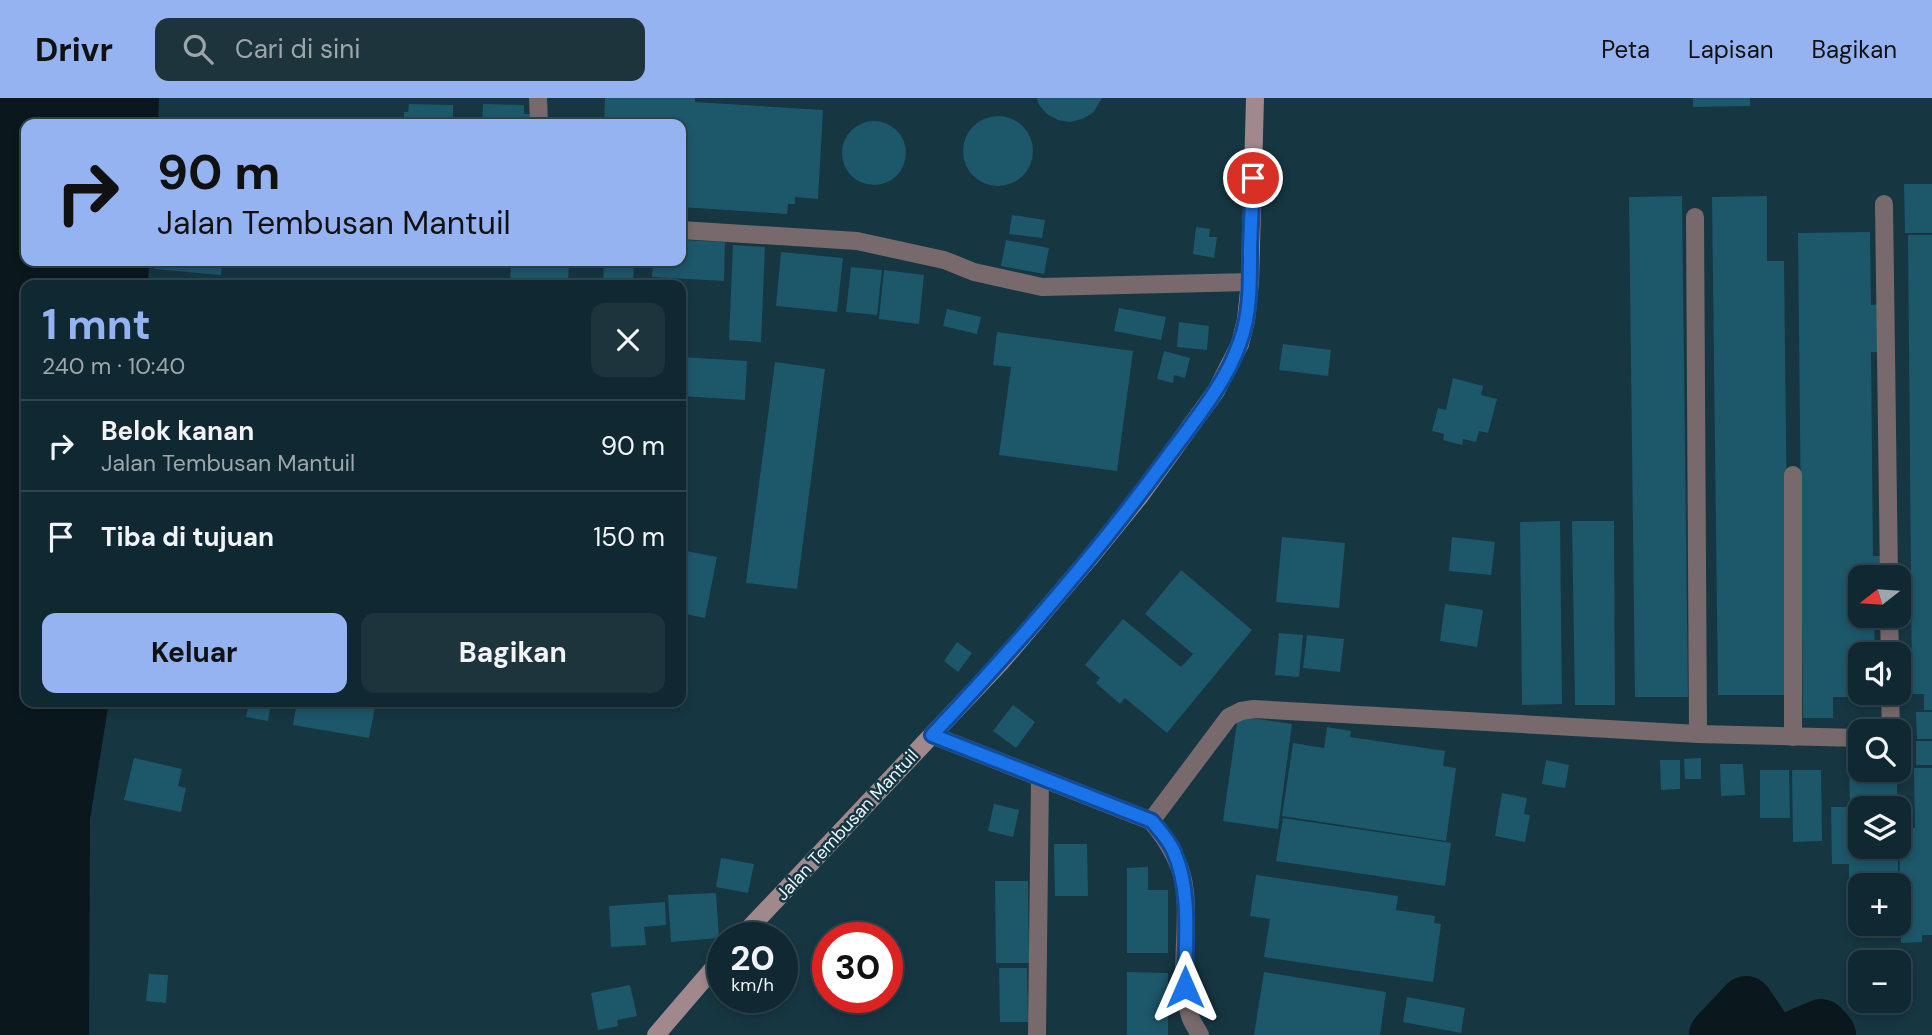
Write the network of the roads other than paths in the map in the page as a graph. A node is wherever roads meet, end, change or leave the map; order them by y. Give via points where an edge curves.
1 (538, 98) edge
2 (1255, 98) edge
3 (539, 119) edge
4 (1884, 204) dead end
5 (1695, 217) dead end
6 (686, 230) edge
7 (1250, 282) junction
8 (1793, 475) dead end
9 (1889, 565) edge
10 (1698, 734) junction
11 (932, 735) junction
12 (1793, 737) junction
13 (1848, 738) edge
14 (1040, 778) junction
15 (1152, 821) junction
16 (755, 922) edge
17 (707, 976) edge
18 (656, 1035) edge
19 (1038, 1035) edge
20 (1200, 1035) edge

1 - 3 street
2 - 7 street, Jalan Tembusan Mantuil
4 - 9 street
5 - 10 street
6 - 7 street via 857,242 1042,287
7 - 11 street, Jalan Tembusan Mantuil via 1240,344 1216,391 1088,560
8 - 12 street
10 - 12 street
10 - 15 street via 1241,710 1229,717
11 - 14 street
11 - 16 street, Jalan Tembusan Mantuil
12 - 13 street
14 - 15 street
14 - 19 street
15 - 20 street via 1174,852 1185,891 1185,987 1190,1018
17 - 18 street

